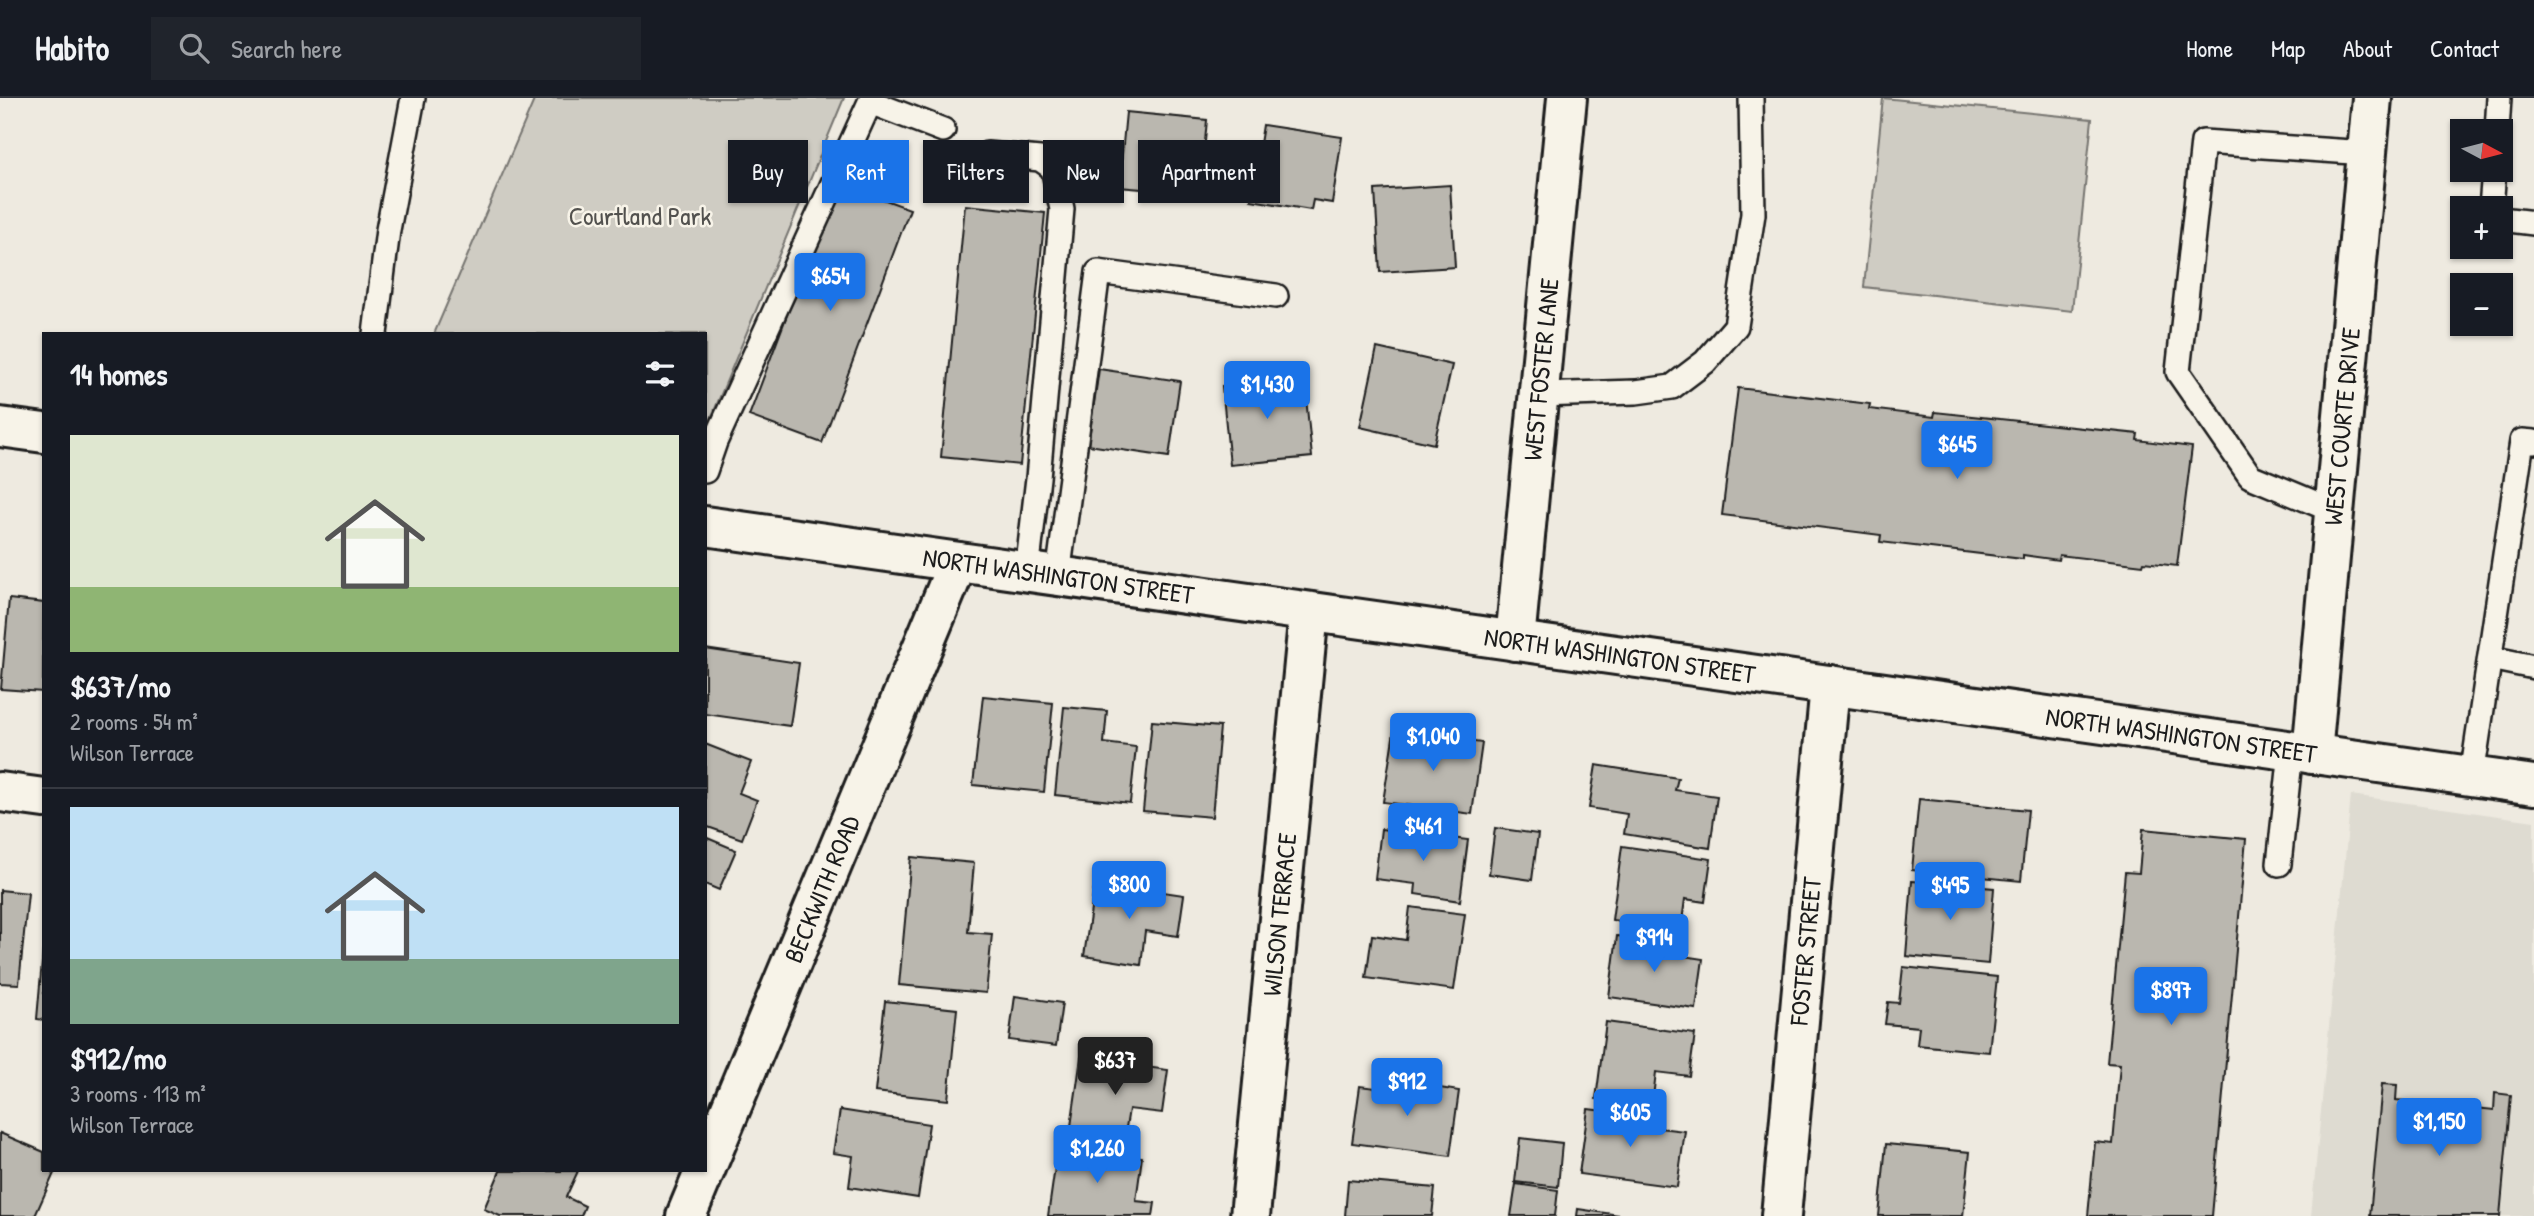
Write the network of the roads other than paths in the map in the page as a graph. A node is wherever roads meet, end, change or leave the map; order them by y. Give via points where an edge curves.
1 (413, 98) edge
2 (1567, 98) edge
3 (1751, 98) edge
4 (2372, 98) edge
5 (2499, 98) edge
6 (2498, 119) edge
7 (943, 130) dead end
8 (2367, 153) junction
9 (1029, 158) edge
10 (2513, 220) edge
11 (2534, 223) edge
12 (1276, 296) dead end
13 (375, 332) edge
14 (1538, 395) junction
15 (0, 427) edge
16 (42, 433) edge
17 (2534, 442) edge
18 (707, 465) edge
19 (2334, 511) junction
20 (707, 526) edge
21 (958, 562) junction
22 (1042, 574) junction
23 (1309, 612) junction
24 (1515, 641) junction
25 (2490, 658) junction
26 (2534, 667) edge
27 (1830, 685) junction
28 (2301, 752) junction
29 (2472, 776) junction
30 (2534, 785) edge
31 (0, 792) edge
32 (42, 798) edge
33 (2279, 864) dead end
34 (707, 1168) edge
35 (705, 1172) edge
36 (687, 1216) edge
37 (1250, 1216) edge
38 (1781, 1216) edge

1 - 13 lane via 388,230
2 - 14 street, WEST FOSTER LANE
3 - 14 lane via 1753,214 1736,327 1705,362 1672,387
4 - 8 street, WEST COURTE DRIVE
5 - 6 lane
7 - 18 lane via 870,103
8 - 19 street, WEST COURTE DRIVE
8 - 19 lane via 2203,142 2178,372 2250,476
9 - 22 lane via 1053,168 1062,209 1038,478
10 - 11 lane
12 - 22 lane via 1098,272
14 - 24 street, WEST FOSTER LANE
15 - 16 street
17 - 25 lane via 2522,441
19 - 28 street, WEST COURTE DRIVE
20 - 21 street, NORTH WASHINGTON STREET
21 - 22 street, NORTH WASHINGTON STREET
21 - 34 street, BECKWITH ROAD
22 - 23 street, NORTH WASHINGTON STREET
23 - 24 street, NORTH WASHINGTON STREET
23 - 37 street, WILSON TERRACE
24 - 27 street, NORTH WASHINGTON STREET
25 - 26 lane
25 - 29 lane
27 - 28 street, NORTH WASHINGTON STREET
27 - 38 street, FOSTER STREET
28 - 29 street, NORTH WASHINGTON STREET
28 - 33 lane
29 - 30 street, NORTH WASHINGTON STREET
31 - 32 street
35 - 36 street, BECKWITH ROAD

